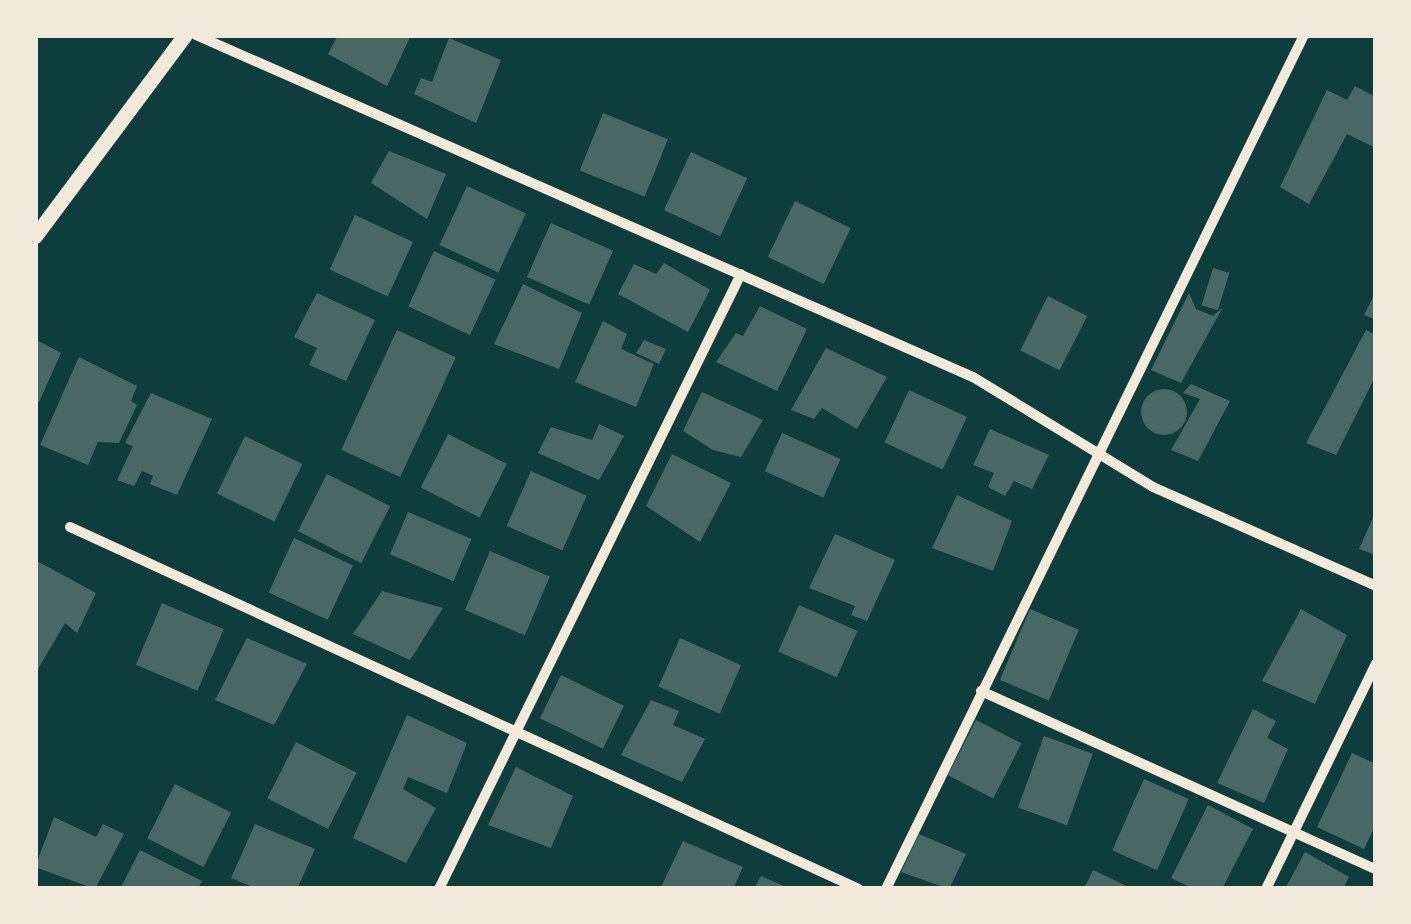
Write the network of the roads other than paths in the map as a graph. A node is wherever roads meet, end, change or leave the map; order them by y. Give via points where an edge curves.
1 (184, 35) edge
2 (196, 35) edge
3 (1304, 35) edge
4 (35, 236) edge
5 (741, 274) junction
6 (1098, 451) junction
7 (70, 527) dead end
8 (1376, 586) edge
9 (1376, 663) edge
10 (980, 691) junction
11 (517, 732) junction
12 (1294, 832) junction
13 (1376, 870) edge
14 (439, 889) edge
15 (859, 889) edge
16 (886, 889) edge
17 (1266, 889) edge

1 - 4 street
2 - 5 street
3 - 6 street
5 - 6 street via 974,377
5 - 11 street
6 - 8 street via 1153,487
6 - 10 street
7 - 11 street
9 - 12 street
10 - 12 street
10 - 16 street
11 - 14 street
11 - 15 street
12 - 13 street
12 - 17 street

